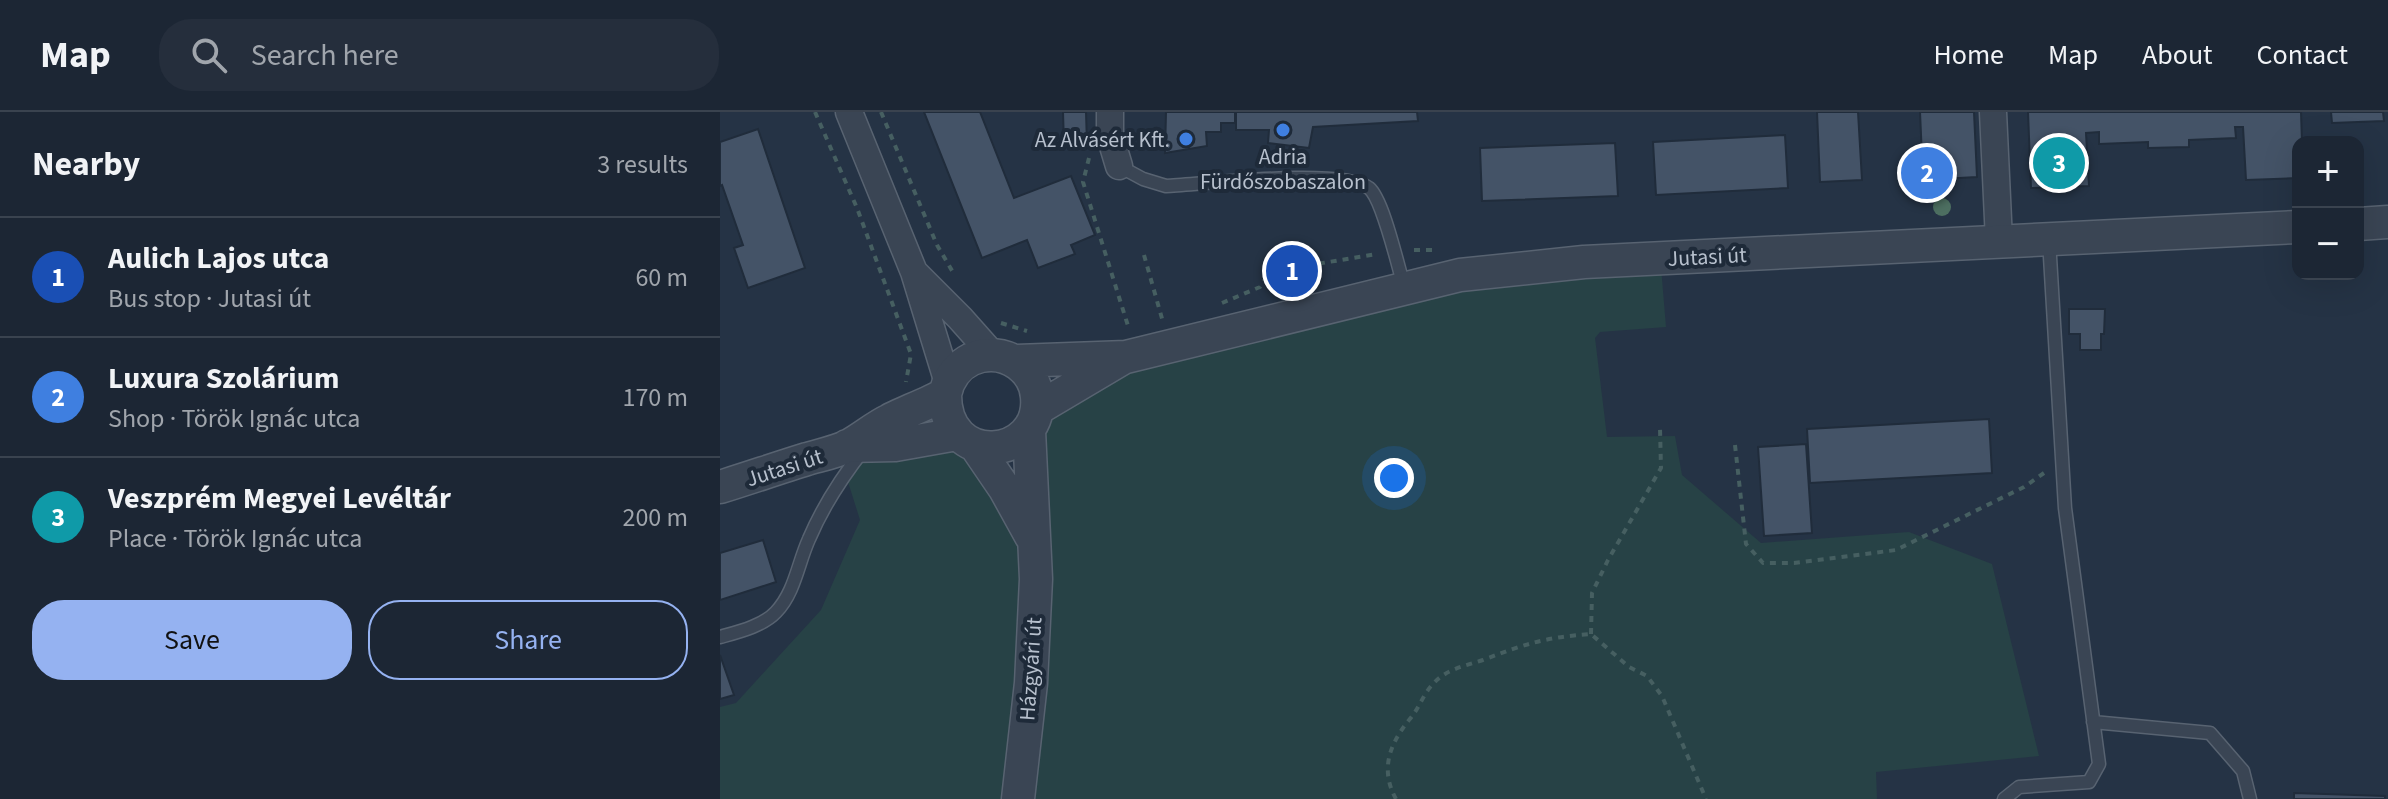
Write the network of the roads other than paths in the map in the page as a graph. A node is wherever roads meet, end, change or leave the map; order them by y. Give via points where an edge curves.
1 (849, 112) edge
2 (1110, 112) edge
3 (1993, 112) edge
4 (1119, 166) joint
5 (2388, 222) edge
6 (2364, 224) edge
7 (2292, 227) edge
8 (2049, 239) junction
9 (1999, 241) junction
10 (914, 272) junction
11 (1404, 288) junction
12 (1128, 346) junction
13 (1004, 358) junction
14 (947, 388) junction
15 (1033, 420) junction
16 (966, 440) junction
17 (857, 446) junction
18 (720, 487) edge
19 (1033, 539) junction
20 (720, 637) edge
21 (2093, 722) junction
22 (1018, 799) edge
23 (2004, 799) edge
24 (2250, 799) edge

1 - 10 street
2 - 4 street
3 - 9 street
4 - 11 lane via 1166,186 1325,178 1370,189
5 - 6 street
7 - 8 street, Jutasi út
8 - 9 street, Jutasi út
8 - 21 lane via 2065,508
9 - 11 street, Jutasi út via 1584,262 1460,275
10 - 13 street
10 - 14 street
11 - 12 street, Jutasi út
12 - 13 street, Jutasi út
12 - 15 street, Jutasi út
13 - 14 street, Jutasi út via 966,362
13 - 15 street via 1026,370 1033,382
14 - 16 street via 948,419
14 - 17 street, Jutasi út via 887,421
15 - 16 street, Jutasi út via 1008,445 989,448
15 - 19 street, Házgyári út
16 - 17 street, Jutasi út
16 - 19 street, Házgyári út via 1005,489
17 - 18 street, Jutasi út
17 - 20 lane via 817,520 788,596 774,615
19 - 22 street, Házgyári út via 1031,683
21 - 23 lane via 2099,764 2089,782 2019,787
21 - 24 lane via 2210,733 2243,771

